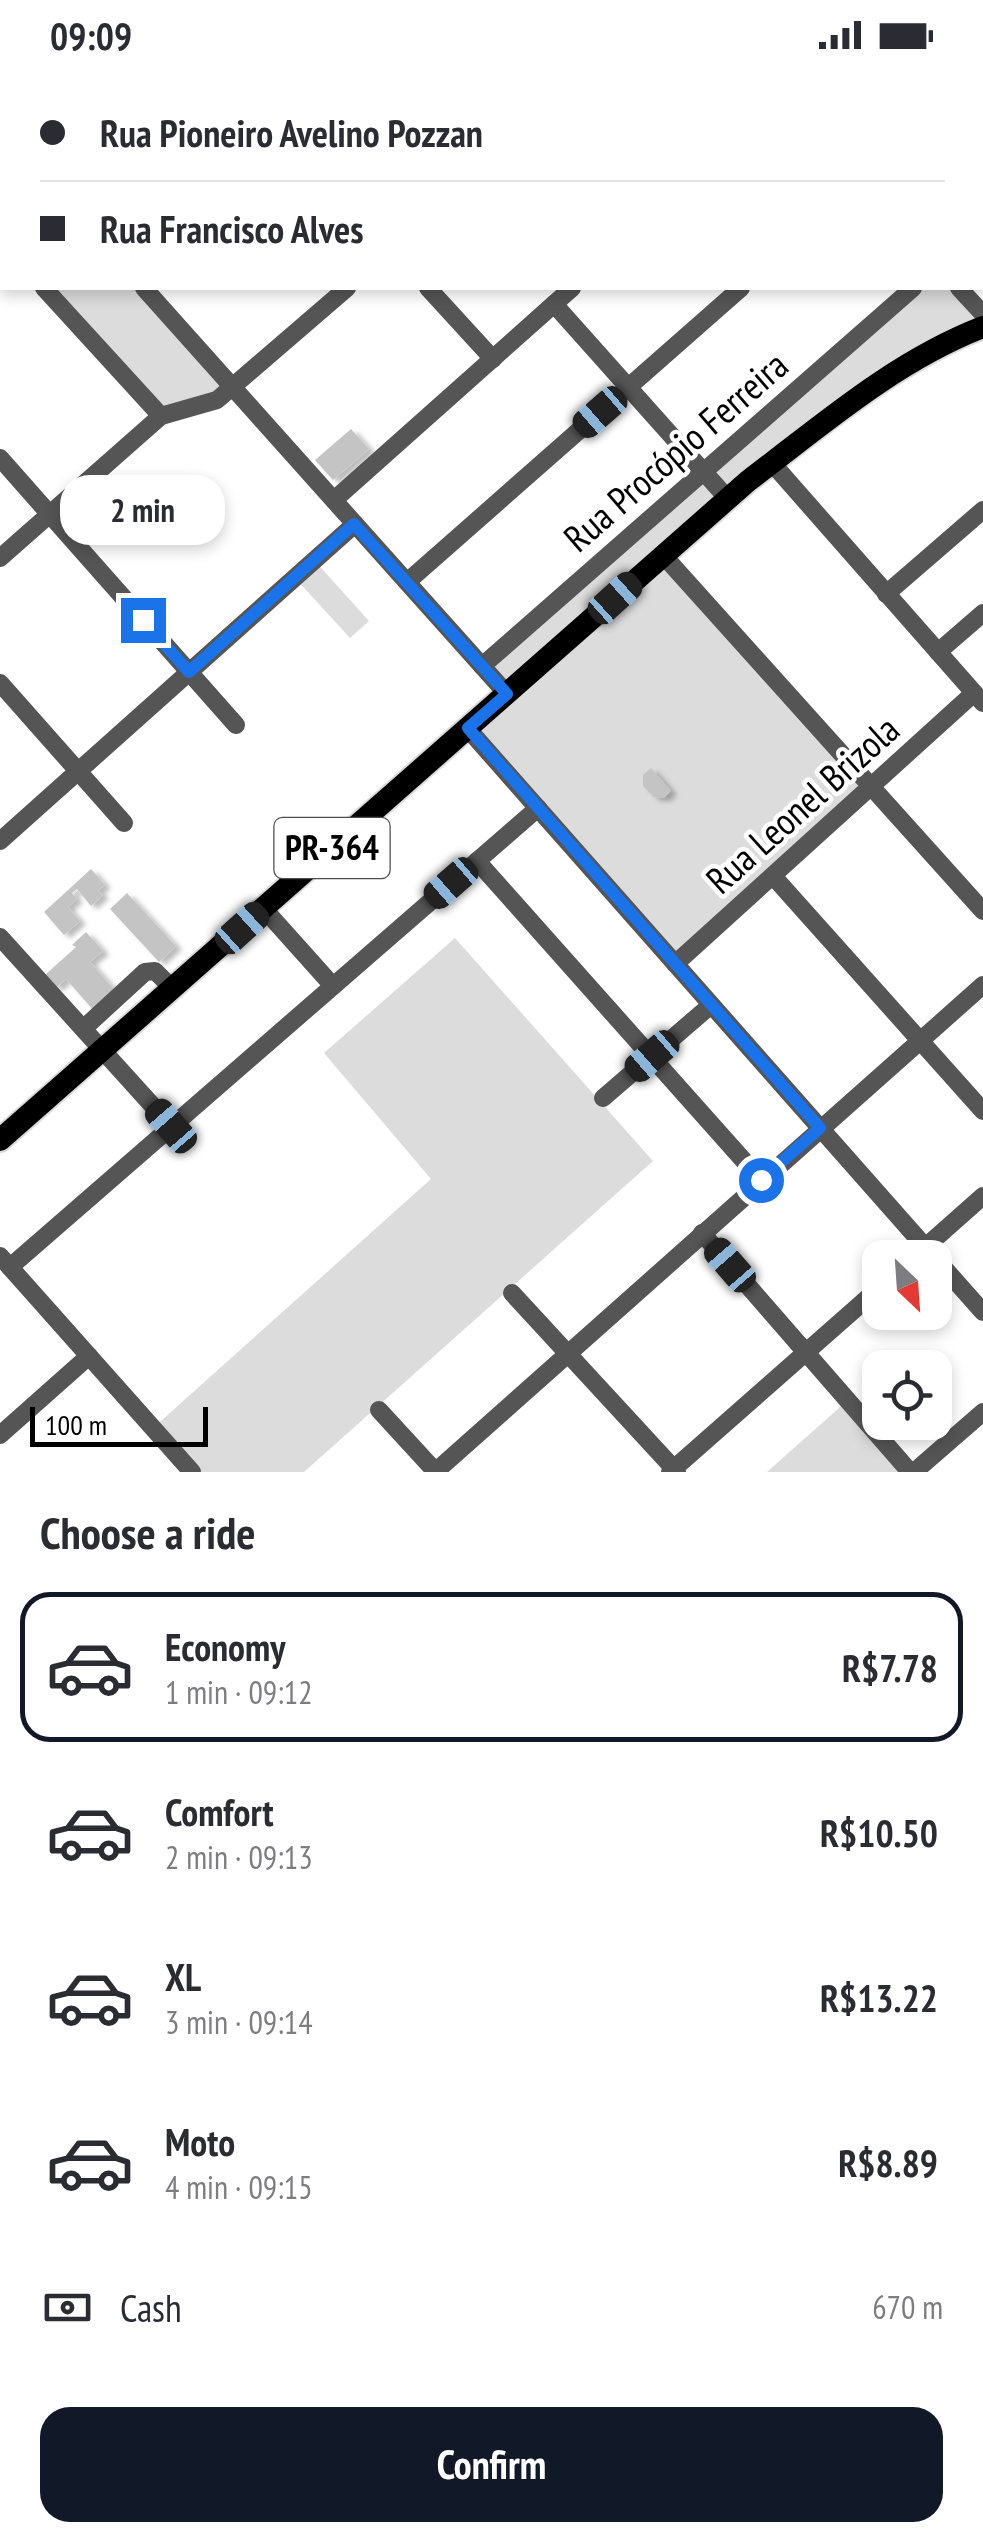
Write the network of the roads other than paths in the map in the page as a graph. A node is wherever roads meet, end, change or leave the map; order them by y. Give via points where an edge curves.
1 (46, 290) edge
2 (146, 290) edge
3 (345, 290) edge
4 (430, 290) edge
5 (570, 290) edge
6 (739, 290) edge
7 (911, 290) edge
8 (554, 304) junction
9 (983, 327) edge
10 (492, 359) junction
11 (234, 388) junction
12 (628, 388) junction
13 (161, 416) junction
14 (0, 458) edge
15 (772, 463) junction
16 (703, 472) junction
17 (334, 500) junction
18 (728, 500) junction
19 (983, 510) edge
20 (52, 516) junction
21 (354, 524) junction
22 (663, 555) junction
23 (0, 558) edge
24 (408, 582) junction
25 (886, 594) junction
26 (983, 613) edge
27 (938, 652) junction
28 (482, 666) junction
29 (189, 672) junction
30 (0, 683) edge
31 (507, 694) junction
32 (979, 698) edge
33 (236, 724) dead end
34 (468, 728) junction
35 (78, 771) junction
36 (872, 787) junction
37 (538, 808) junction
38 (124, 822) dead end
39 (0, 841) edge
40 (477, 861) junction
41 (772, 876) junction
42 (264, 909) junction
43 (983, 910) edge
44 (4, 941) edge
45 (675, 964) junction
46 (983, 984) edge
47 (332, 986) junction
48 (172, 988) junction
49 (711, 1005) junction
50 (84, 1028) junction
51 (920, 1040) junction
52 (103, 1049) junction
53 (652, 1056) junction
54 (603, 1098) dead end
55 (983, 1111) edge
56 (171, 1126) junction
57 (820, 1128) junction
58 (0, 1140) edge
59 (761, 1180) junction
60 (983, 1196) edge
61 (702, 1233) junction
62 (914, 1240) edge
63 (941, 1240) edge
64 (5, 1261) edge
65 (952, 1280) edge
66 (512, 1293) dead end
67 (862, 1302) edge
68 (983, 1312) edge
69 (806, 1352) junction
70 (567, 1353) junction
71 (89, 1356) junction
72 (379, 1410) dead end
73 (983, 1412) edge
74 (0, 1435) edge
75 (674, 1471) edge
76 (192, 1472) edge
77 (435, 1472) edge
78 (912, 1472) edge

1 - 13 street
2 - 11 street
3 - 11 street
4 - 10 street
5 - 8 street
6 - 12 street
7 - 16 street, Rua Procópio Ferreira
8 - 10 street
8 - 12 street
9 - 15 main road, PR-364 via 864,393
10 - 17 street
11 - 13 street via 217,400
11 - 17 street
12 - 16 street
12 - 24 street
13 - 20 street
14 - 20 street
15 - 18 main road, PR-364
15 - 25 street
16 - 18 street
16 - 28 street, Rua Procópio Ferreira
17 - 21 street
18 - 22 main road, PR-364
19 - 25 street
20 - 23 street
20 - 29 street
21 - 24 street
21 - 29 street
22 - 31 main road, PR-364
22 - 36 street
24 - 28 street
25 - 27 street
26 - 27 street
27 - 32 street
28 - 31 street
29 - 33 street
29 - 35 street
30 - 35 street
31 - 34 main road, PR-364
32 - 36 street, Rua Leonel Brizola
34 - 37 street
34 - 42 main road, PR-364
35 - 38 street
35 - 39 street
36 - 41 street, Rua Leonel Brizola
36 - 43 street
37 - 40 street
37 - 45 street
40 - 47 street
40 - 53 street
41 - 45 street, Rua Leonel Brizola
41 - 51 street
42 - 47 street
42 - 48 main road, PR-364
44 - 50 street
45 - 49 street
46 - 51 street
47 - 56 street
48 - 50 street via 155,971 146,972
48 - 52 main road, PR-364
49 - 53 street
49 - 57 street
50 - 52 street
51 - 55 street
51 - 57 street
52 - 56 street
52 - 58 main road, PR-364
53 - 54 street
53 - 59 street
56 - 64 street
57 - 59 street
57 - 62 street
59 - 61 street
60 - 63 street
61 - 69 street
61 - 70 street
64 - 71 street
65 - 68 street
66 - 70 street
67 - 69 street
69 - 75 street
69 - 78 street
70 - 75 street
70 - 77 street
71 - 74 street
71 - 76 street
72 - 77 street
73 - 78 street

